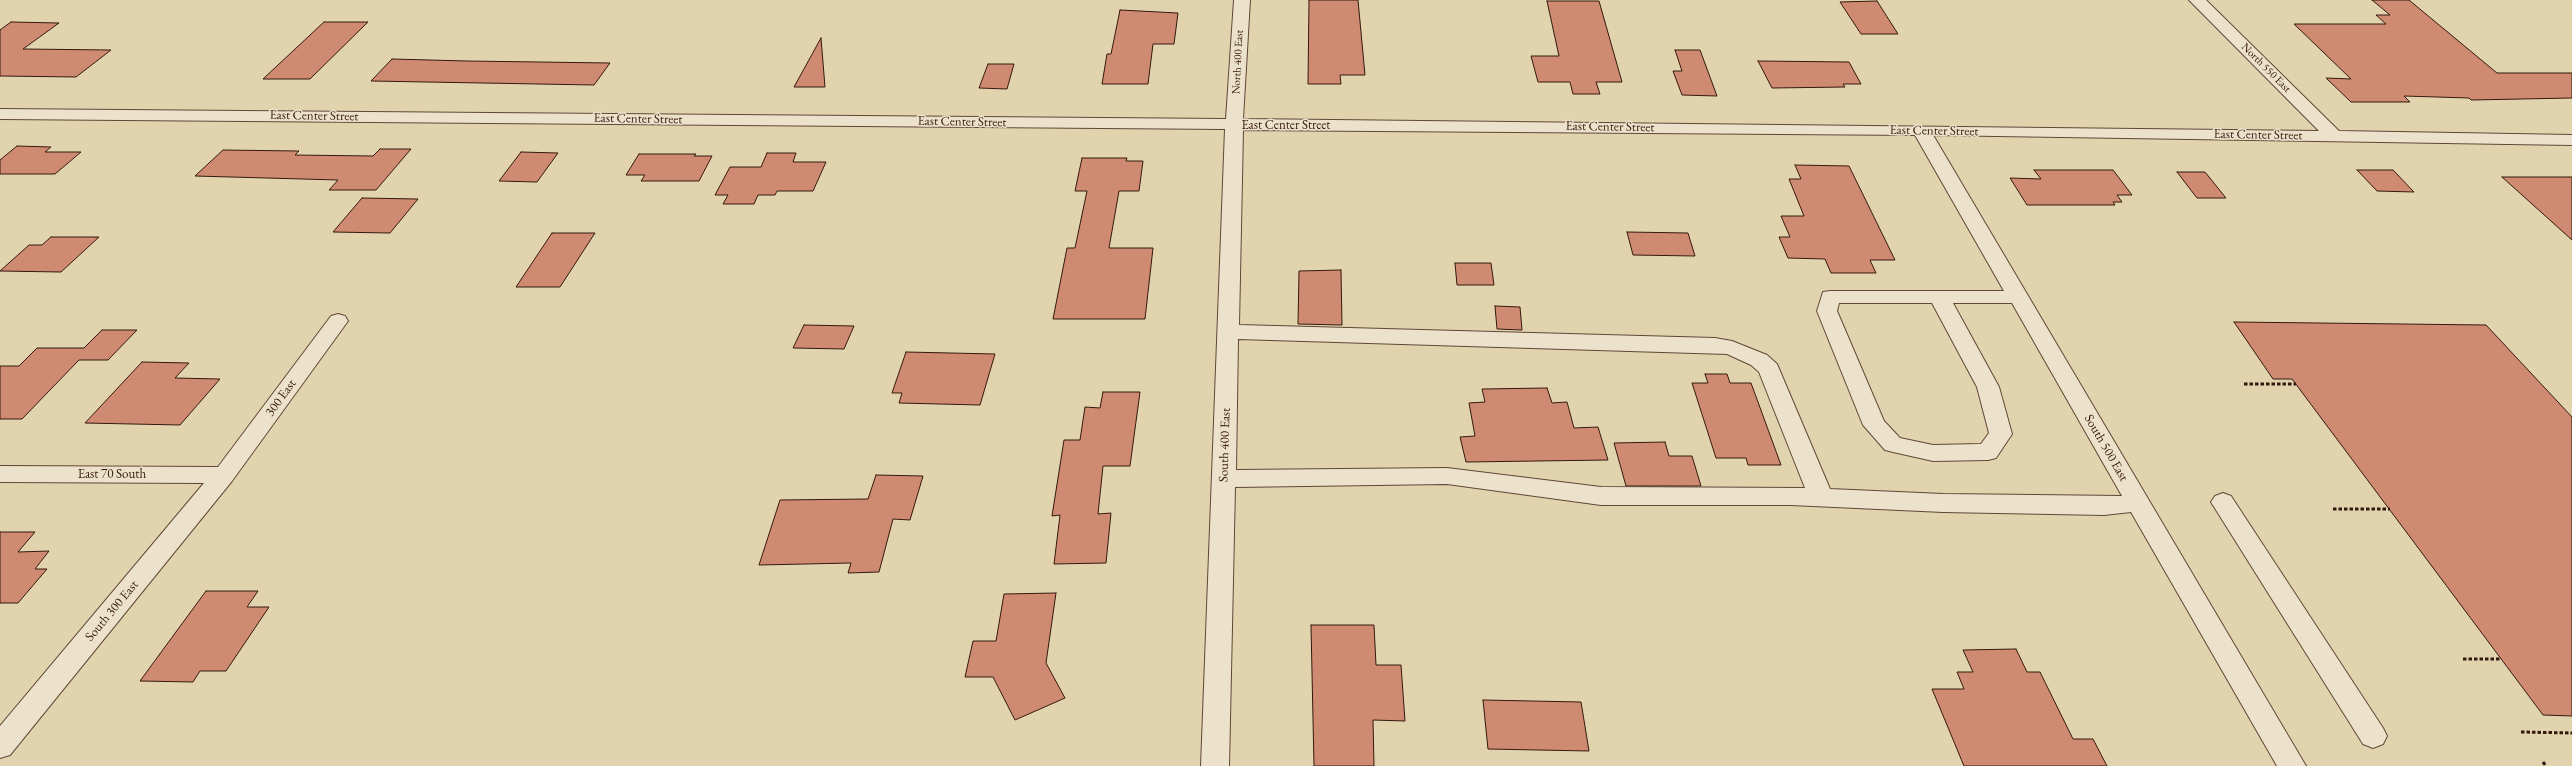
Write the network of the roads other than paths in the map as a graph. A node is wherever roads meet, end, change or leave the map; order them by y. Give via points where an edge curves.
1 (1242, 0) edge
2 (2197, 0) edge
3 (0, 114) edge
4 (1234, 125) junction
5 (1921, 130) junction
6 (2334, 136) junction
7 (2572, 140) edge
8 (1939, 297) junction
9 (2019, 297) junction
10 (338, 321) dead end
11 (1228, 332) junction
12 (0, 474) edge
13 (224, 475) junction
14 (1224, 479) junction
15 (1821, 497) junction
16 (2223, 502) dead end
17 (2138, 503) junction
18 (2373, 736) dead end
19 (0, 746) edge
20 (1215, 766) edge
21 (2292, 766) edge

1 - 4 street, North 400 East
2 - 6 street, North 550 East
3 - 4 street, East Center Street
4 - 5 street, East Center Street
4 - 11 street, South 400 East
5 - 6 street, East Center Street
5 - 9 street, South 500 East
6 - 7 street, East Center Street
8 - 8 street via 1988,387 2001,434 1988,452 1933,453 1893,444 1874,425 1828,311 1830,297
8 - 9 street
9 - 17 street, South 500 East
10 - 13 street, 300 East
11 - 14 street, South 400 East
11 - 15 street via 1715,345 1732,348 1759,360 1769,369
12 - 13 street, East 70 South
13 - 19 street, South 300 East
14 - 15 street via 1448,476 1601,496
14 - 20 street, South 400 East
15 - 17 street via 2096,506
16 - 18 street
17 - 21 street, South 500 East

